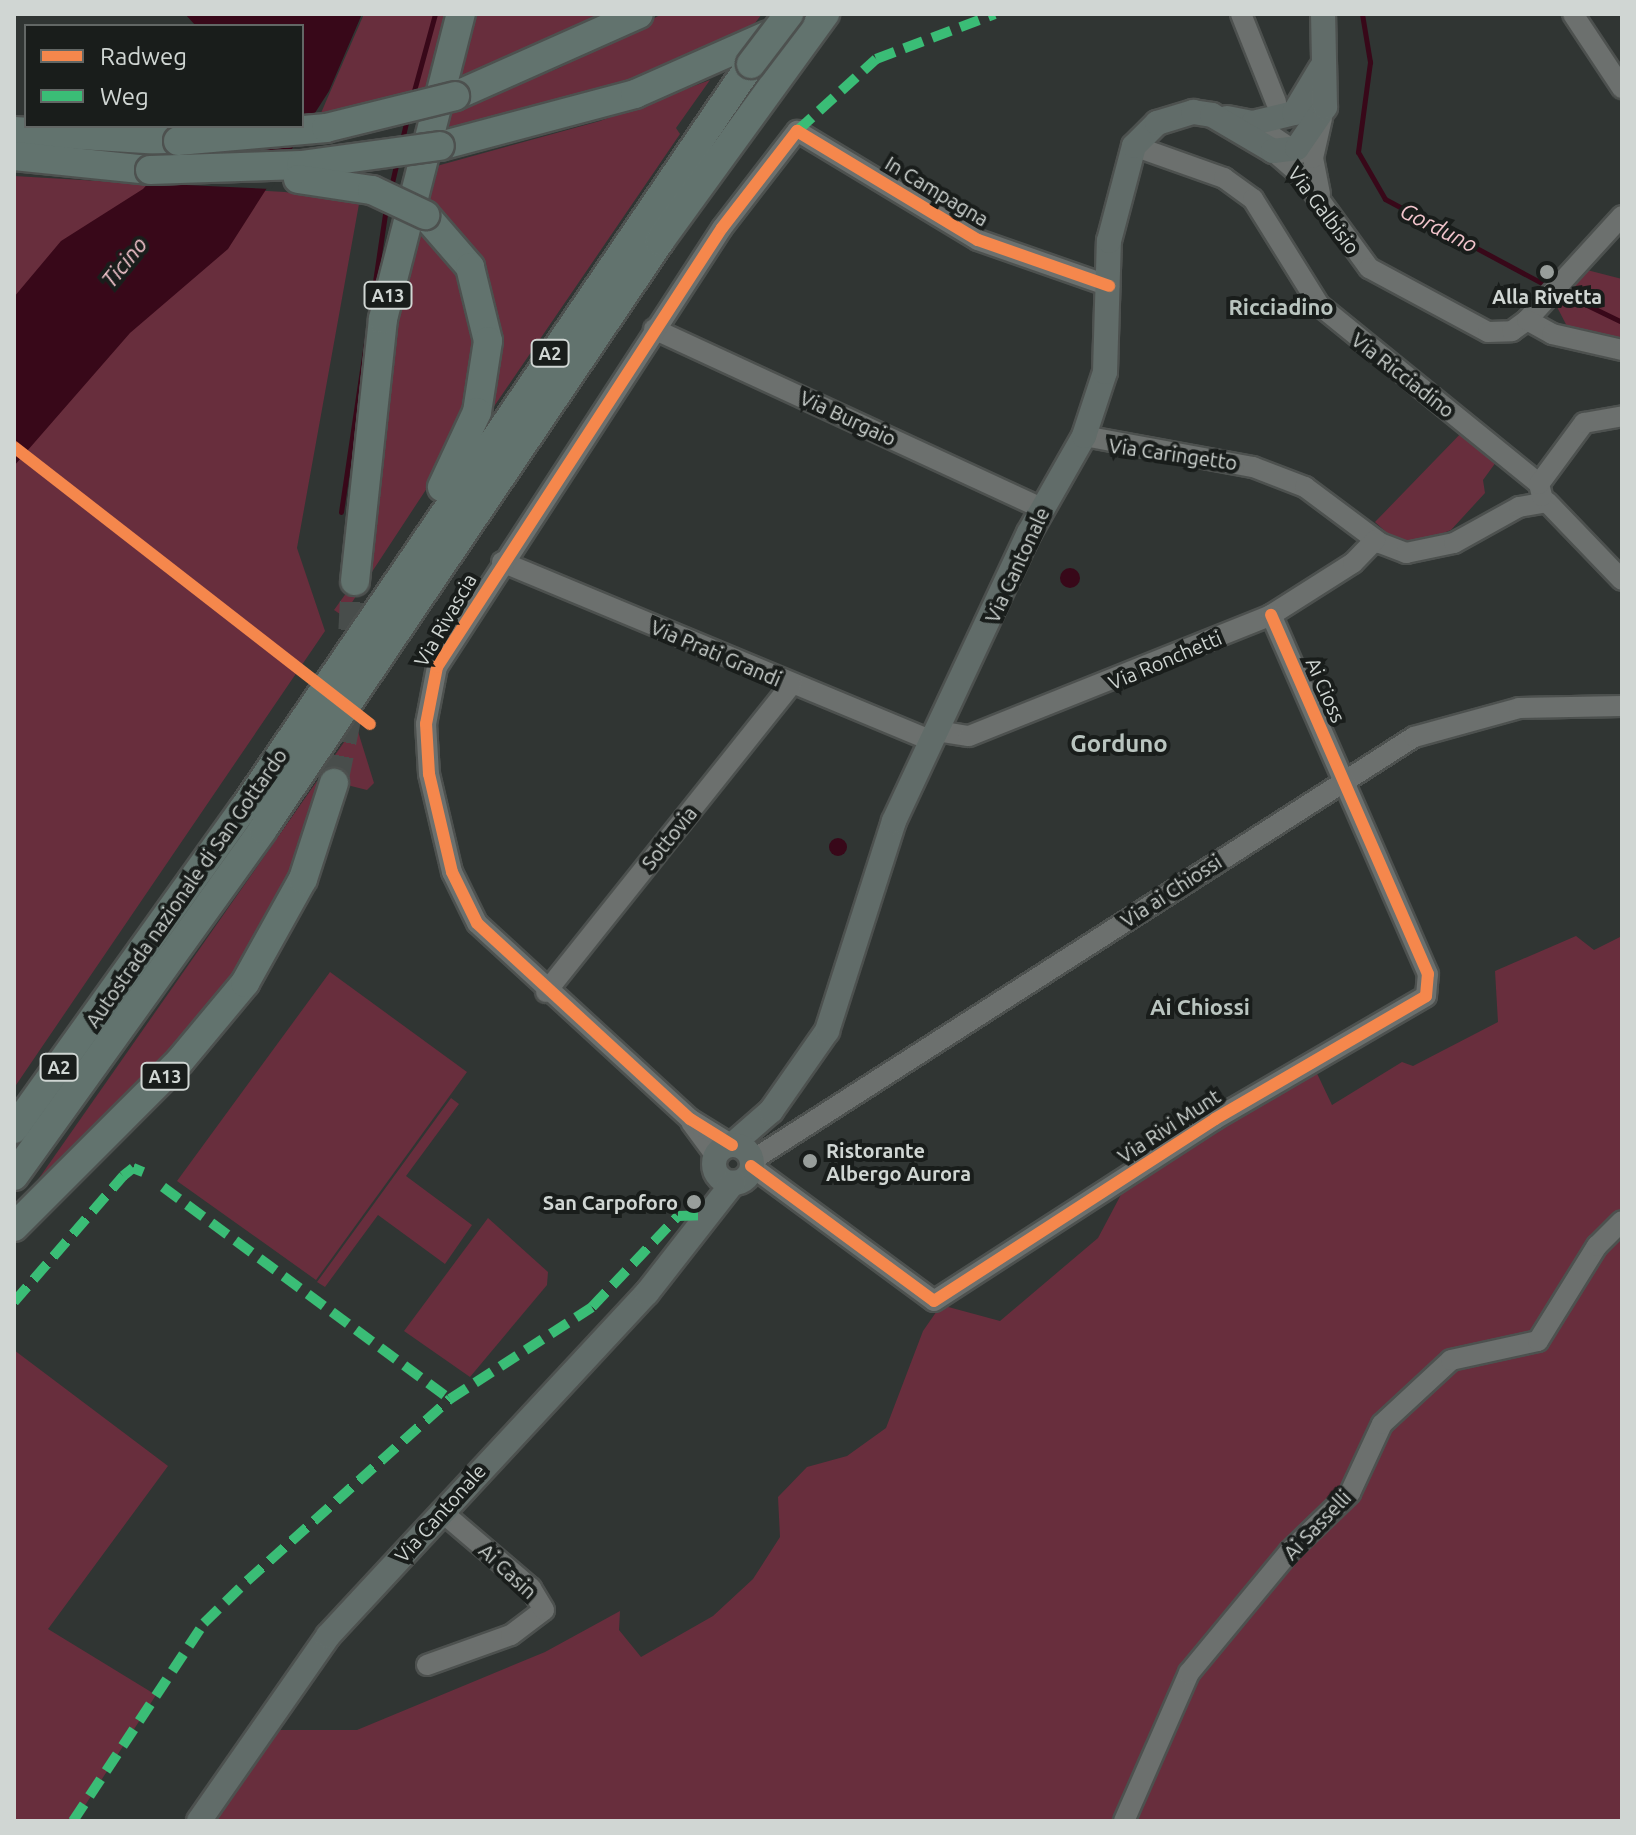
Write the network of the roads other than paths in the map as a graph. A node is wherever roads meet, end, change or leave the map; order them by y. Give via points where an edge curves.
1 (461, 14) edge
2 (639, 14) edge
3 (789, 14) edge
4 (1241, 14) edge
5 (1323, 14) edge
6 (1573, 14) edge
7 (813, 21) edge
8 (1322, 67) junction
9 (1622, 88) edge
10 (1276, 102) dead end
11 (1212, 115) junction
12 (1322, 118) junction
13 (1253, 123) junction
14 (14, 131) edge
15 (797, 131) joint
16 (1134, 146) junction
17 (1283, 150) junction
18 (14, 156) edge
19 (150, 170) junction
20 (1309, 179) junction
21 (1622, 216) edge
22 (1109, 286) junction
23 (1529, 317) junction
24 (654, 329) junction
25 (1622, 350) edge
26 (1622, 416) edge
27 (1084, 436) junction
28 (1541, 492) junction
29 (1042, 508) junction
30 (1375, 540) junction
31 (502, 562) junction
32 (1622, 580) edge
33 (355, 581) tunnel mouth
34 (1271, 615) junction
35 (354, 645) junction
36 (791, 685) junction
37 (1622, 706) edge
38 (934, 736) junction
39 (1344, 781) junction
40 (334, 783) tunnel mouth
41 (546, 992) junction
42 (771, 1111) junction
43 (798, 1127) junction
44 (14, 1129) edge
45 (733, 1164) junction
46 (14, 1176) edge
47 (1622, 1221) edge
48 (14, 1227) edge
49 (441, 1511) junction
50 (427, 1665) dead end
51 (199, 1821) edge
52 (1124, 1821) edge

1 - 33 highway, A13 via 383,319
2 - 14 highway, bridge via 455,96 326,128 235,139 103,141
3 - 35 highway, A2, bridge
4 - 10 street
5 - 8 main road
6 - 9 street
7 - 19 highway, A2, bridge via 665,83 440,146 301,165
7 - 46 highway, A2 via 263,829
8 - 12 main road
8 - 13 main road via 1294,113
8 - 17 street
11 - 13 main road
11 - 16 main road via 1167,118
11 - 17 main road
12 - 17 main road, Via Galbisio
12 - 20 street
13 - 17 street
15 - 22 street, In Campagna via 978,240
15 - 24 street, Via Rivascia
16 - 22 main road, Via Cantonale via 1116,200
16 - 28 street, Via Ricciadino via 1224,178 1253,199 1319,305
17 - 20 street, Via Galbisio
18 - 19 highway
19 - 35 highway, A2, bridge via 340,183 425,215 455,242 476,281 486,325 485,384 455,464
20 - 23 street, Via Galbisio via 1358,257 1393,286 1488,332 1512,331
21 - 23 street, Via Galbisio
22 - 27 main road, Via Cantonale via 1105,372
23 - 25 street via 1546,332
24 - 29 street, Via Burgaio
24 - 31 street, Via Rivascia
26 - 28 street via 1584,423
27 - 29 main road, Via Cantonale
27 - 30 street, Via Caringetto via 1253,467 1305,487
28 - 30 street, Via Caringetto via 1475,533 1406,553
28 - 32 street, Via Ricciadino
29 - 38 main road, Via Cantonale
30 - 34 street, Via Ronchetti via 1353,563
31 - 36 street, Via Prati Grandi
31 - 41 street, Via Rivascia via 432,679 429,774 466,905 489,939
34 - 38 street, Via Ronchetti via 969,736
34 - 39 street, Ai Cioss
35 - 44 highway, Autostrada nazionale di San Gottardo / A2
36 - 38 street, Via Prati Grandi
36 - 41 street, Sottovia
37 - 39 street, Via ai Chiossi via 1535,707 1463,719 1414,737
38 - 42 main road, Via Cantonale via 887,838 837,1011
39 - 43 street, Via ai Chiossi
39 - 45 street, Via Rivi Munt via 1428,974 1421,1001 1215,1119 934,1301
40 - 48 highway, A13 via 303,879 245,983 180,1061
41 - 45 street, Via Rivascia via 690,1119
42 - 43 street
42 - 45 main road, Via Cantonale
43 - 45 street, Via ai Chiossi
45 - 49 main road, Via Cantonale via 652,1286
47 - 52 street, Ai Sasselli via 1597,1246 1538,1341 1451,1360 1382,1424 1350,1493 1289,1552 1189,1673
49 - 50 street, Ai Casin via 531,1588 544,1610 511,1635
49 - 51 main road, Via Cantonale via 288,1684

